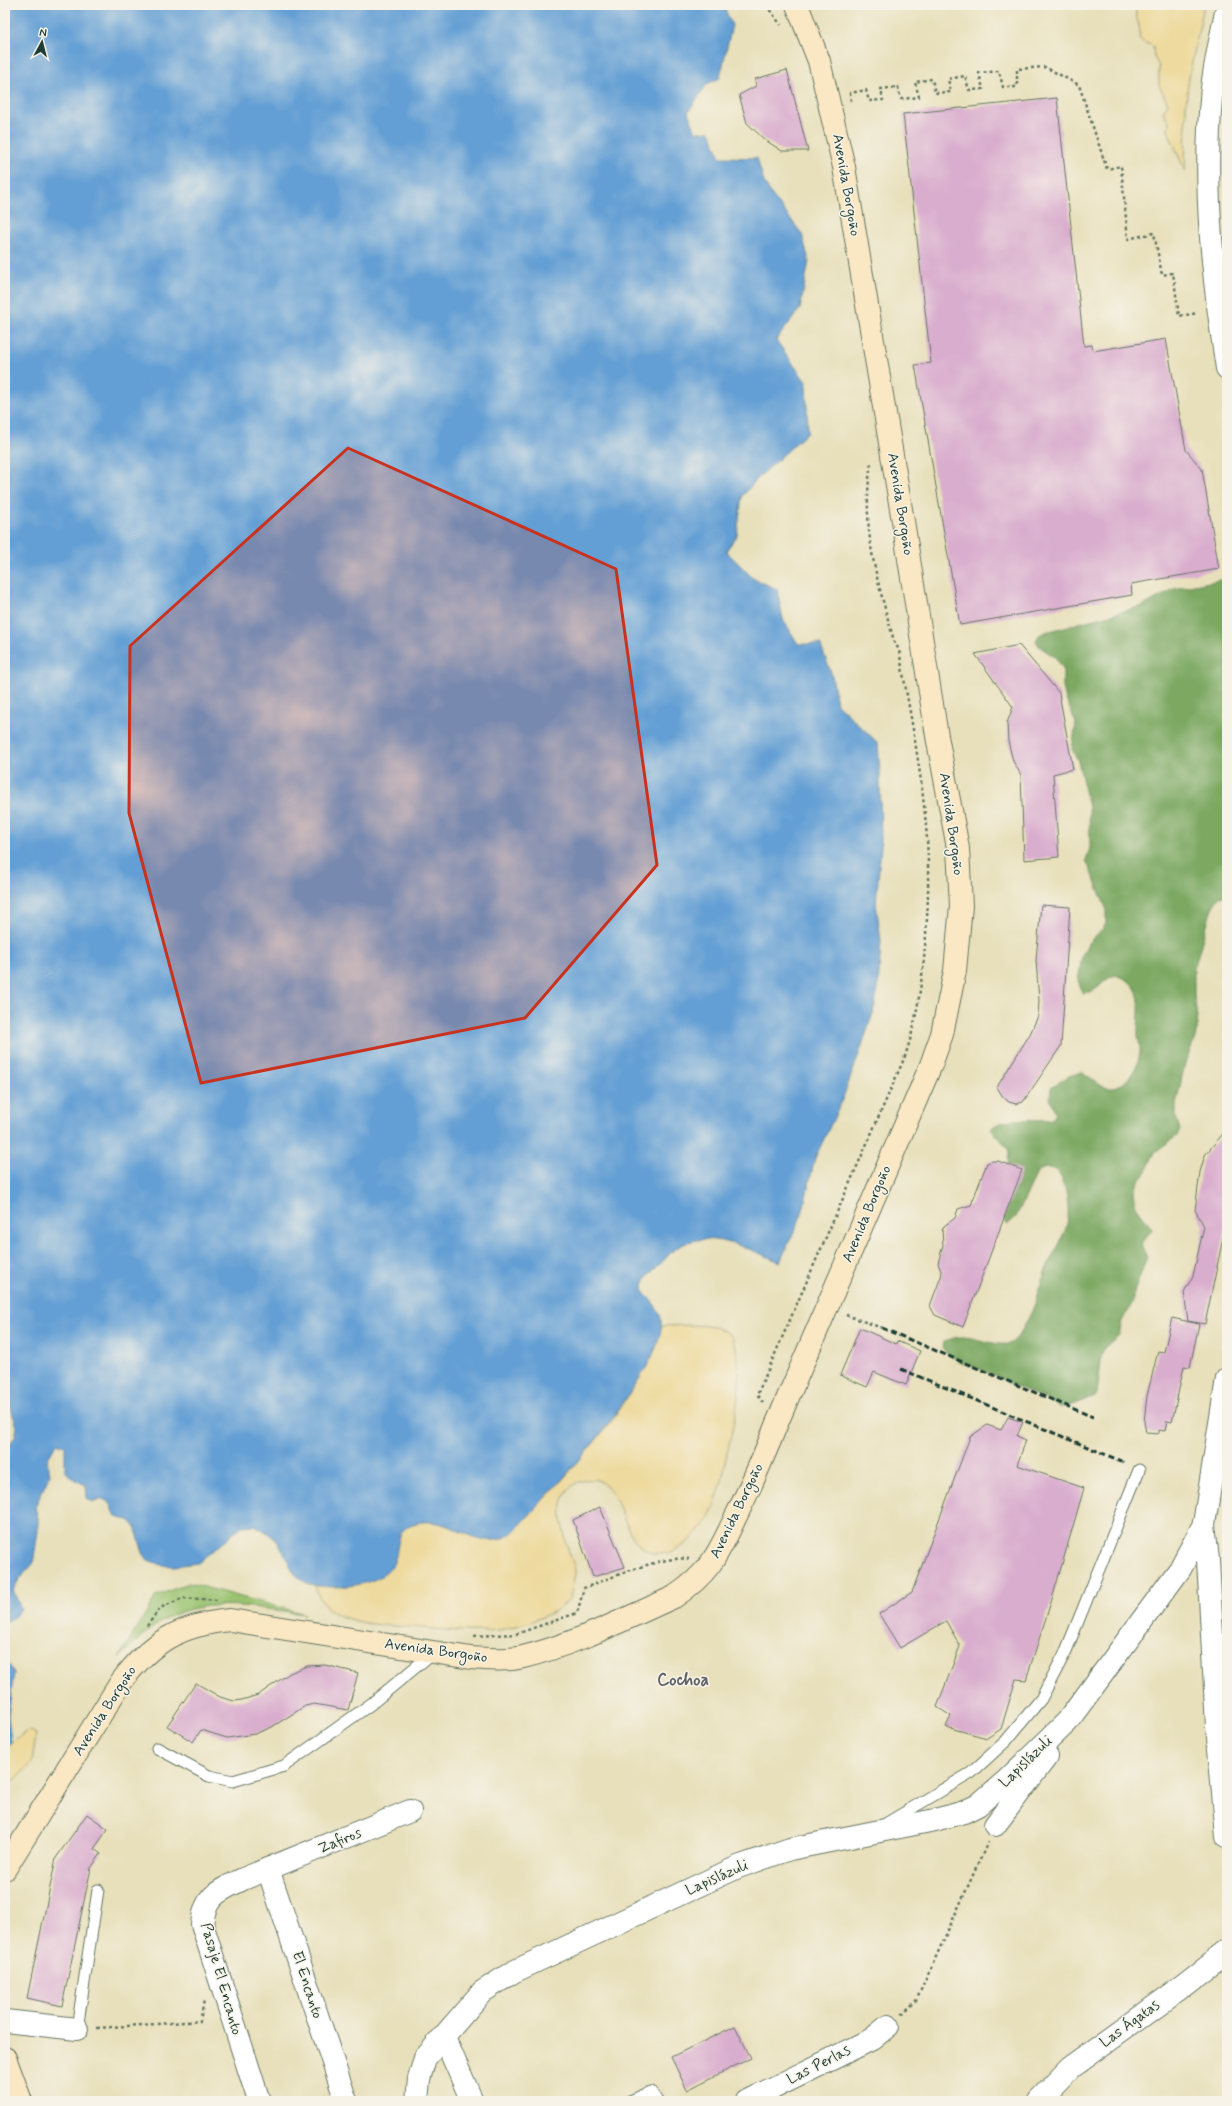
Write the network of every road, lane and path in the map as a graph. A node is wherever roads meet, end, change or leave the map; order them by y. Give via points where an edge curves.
1 (797, 5) edge
2 (1227, 7) edge
3 (853, 109) dead end
4 (1200, 313) dead end
5 (1227, 368) edge
6 (872, 456) dead end
7 (827, 1308) junction
8 (882, 1328) dead end
9 (1227, 1379) edge
10 (777, 1423) junction
11 (1139, 1470) dead end
12 (1204, 1524) junction
13 (434, 1652) junction
14 (1067, 1722) junction
15 (157, 1748) dead end
16 (410, 1811) dead end
17 (995, 1825) joint
18 (873, 1832) junction
19 (1227, 1836) edge
20 (5, 1869) edge
21 (268, 1869) junction
22 (98, 1890) dead end
23 (1227, 1952) edge
24 (205, 1993) dead end
25 (5, 2021) edge
26 (888, 2026) joint
27 (77, 2029) junction
28 (444, 2037) junction
29 (5, 2058) edge
30 (21, 2101) edge
31 (259, 2101) edge
32 (346, 2101) edge
33 (417, 2101) edge
34 (472, 2101) edge
35 (630, 2101) edge
36 (657, 2101) edge
37 (747, 2101) edge
38 (1038, 2101) edge

1 - 7 main road, Avenida Borgoño via 819,61 844,167 937,736 954,824 960,899 955,971 942,1034 928,1073
2 - 5 street via 1210,99 1209,165 1212,258
3 - 4 path via 850,93 866,90 869,101 883,100 881,89 898,87 901,99 919,97 916,82 932,78 935,93 952,92 948,79 965,76 969,90 983,89 979,73 999,71 1003,87 1017,87 1017,69 1045,67 1079,85 1107,169 1121,166 1128,239 1154,233 1162,275 1173,273 1179,316
6 - 10 path via 867,492 869,542 894,640 899,650 922,782 928,861 926,938 917,1017 904,1059 757,1395
7 - 8 path
7 - 10 main road, Avenida Borgoño
9 - 12 street
10 - 13 main road, Avenida Borgoño via 755,1480 715,1559 690,1587 674,1597 556,1647 522,1657 488,1659
11 - 18 lane via 1066,1651 1042,1699 1006,1741 971,1773
12 - 14 street, Lapislázuli via 1180,1569
12 - 19 street
13 - 15 lane via 371,1704 284,1766 233,1781 209,1776
13 - 20 main road, Avenida Borgoño via 230,1620 207,1623 168,1638 148,1651 121,1682
14 - 17 street, Lapislázuli via 1045,1759
14 - 18 street, Lapislázuli via 978,1805 935,1820
16 - 21 street, Zafiros
17 - 26 path via 916,2001
18 - 28 street, Lapislázuli via 790,1849 738,1867 513,1972 482,1992
21 - 31 street, Pasaje El Encanto via 218,1891 208,1901 203,1912 202,1924
21 - 32 street, El Encanto
22 - 27 lane
23 - 38 street, Las Ágatas via 1071,2067
24 - 27 path via 200,2022
25 - 27 street
26 - 37 street, Las Perlas via 872,2039
28 - 33 street, Lapislázuli via 425,2058 419,2079
28 - 34 street
29 - 30 main road
35 - 36 lane via 651,2092

